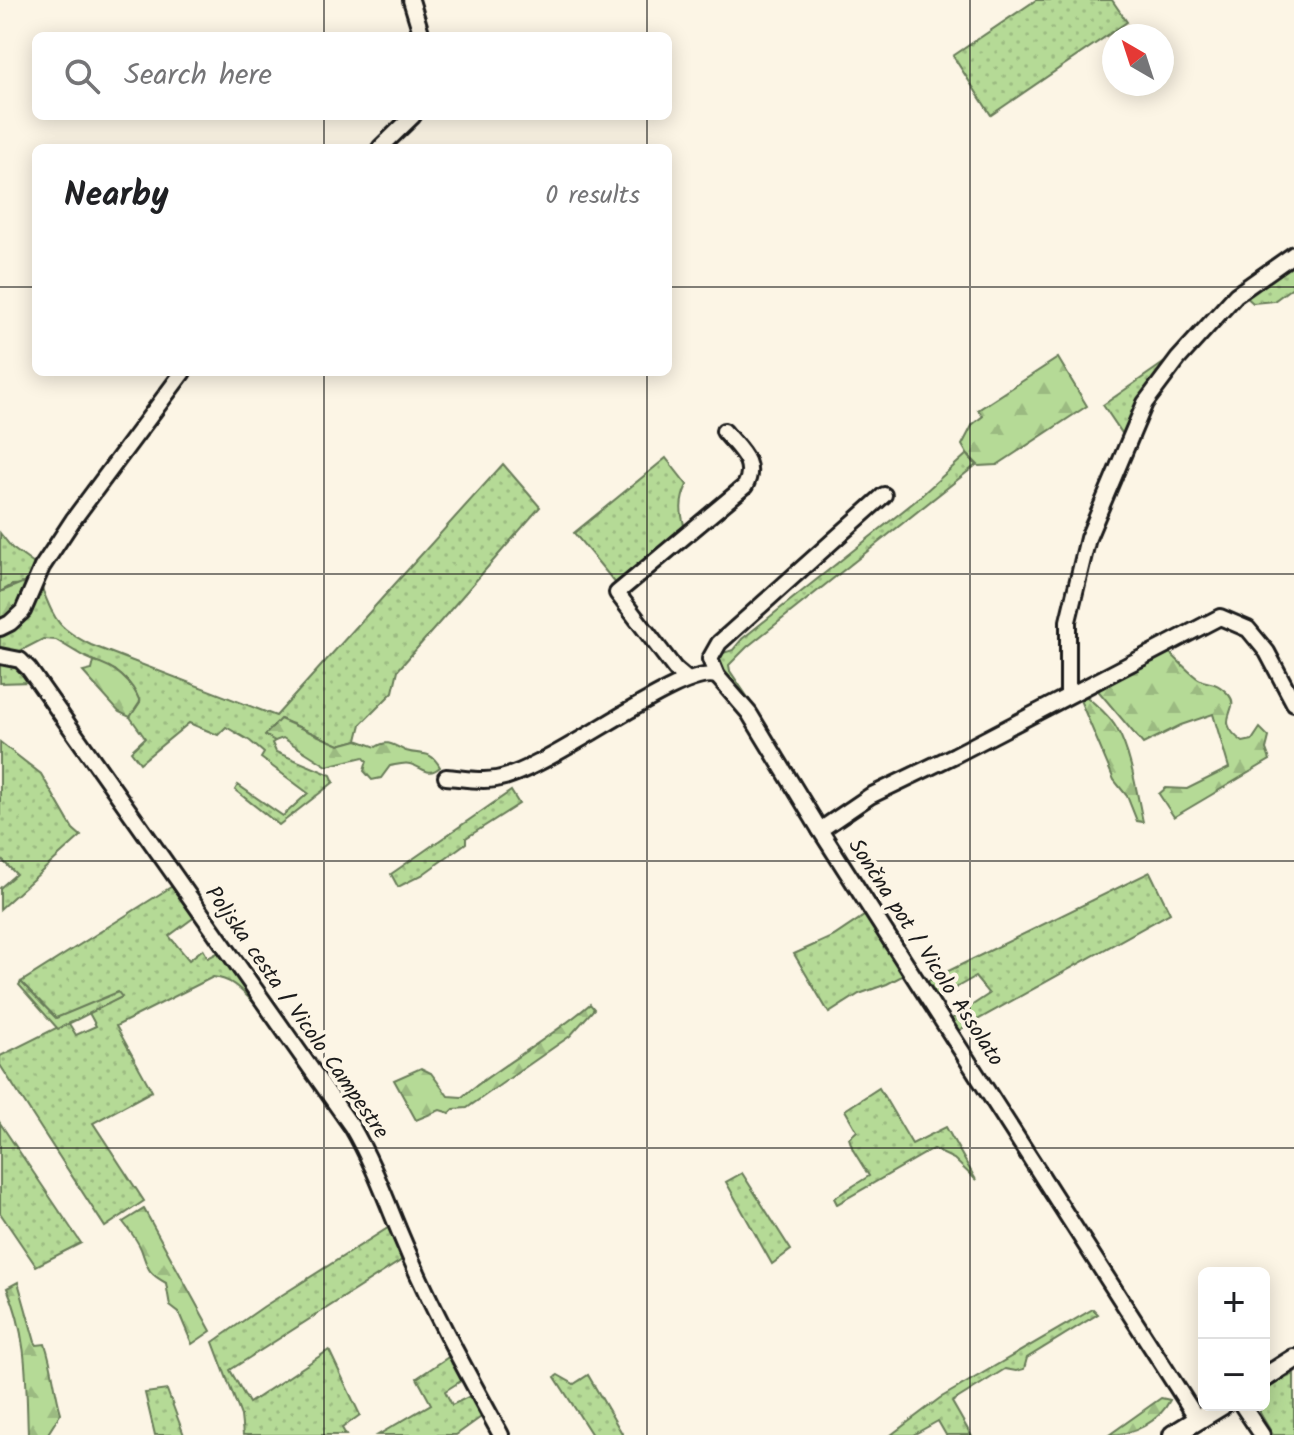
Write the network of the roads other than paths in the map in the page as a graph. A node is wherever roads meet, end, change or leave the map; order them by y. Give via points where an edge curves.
1 (411, 0) edge
2 (421, 32) edge
3 (409, 120) edge
4 (384, 144) edge
5 (1294, 254) edge
6 (180, 376) edge
7 (724, 431) dead end
8 (884, 495) dead end
9 (0, 628) edge
10 (0, 656) edge
11 (717, 676) junction
12 (688, 680) junction
13 (1068, 694) junction
14 (1294, 703) edge
15 (446, 777) dead end
16 (820, 830) junction
17 (1294, 1359) edge
18 (1270, 1374) edge
19 (1212, 1411) edge
20 (1246, 1411) edge
21 (1198, 1420) junction
22 (501, 1435) edge
23 (1173, 1435) edge
24 (1262, 1435) edge

1 - 2 street
3 - 4 street
5 - 13 street via 1236,295 1145,403 1088,538 1068,621
6 - 9 street via 73,520 42,567 23,611
7 - 12 street via 750,464 745,486 617,593
8 - 11 street via 719,643 710,659
10 - 22 street, Poljska cesta / Vicolo Campestre via 20,660 29,669 352,1127 453,1346
11 - 12 street
11 - 16 street via 749,713
12 - 15 street via 518,772 496,779
13 - 14 street, Sončna pot / Vicolo Assolato via 1220,617 1248,629
13 - 16 street, Sončna pot / Vicolo Assolato via 870,796
16 - 21 street, Sončna pot / Vicolo Assolato
17 - 18 street
19 - 21 street
20 - 24 street
21 - 23 street

